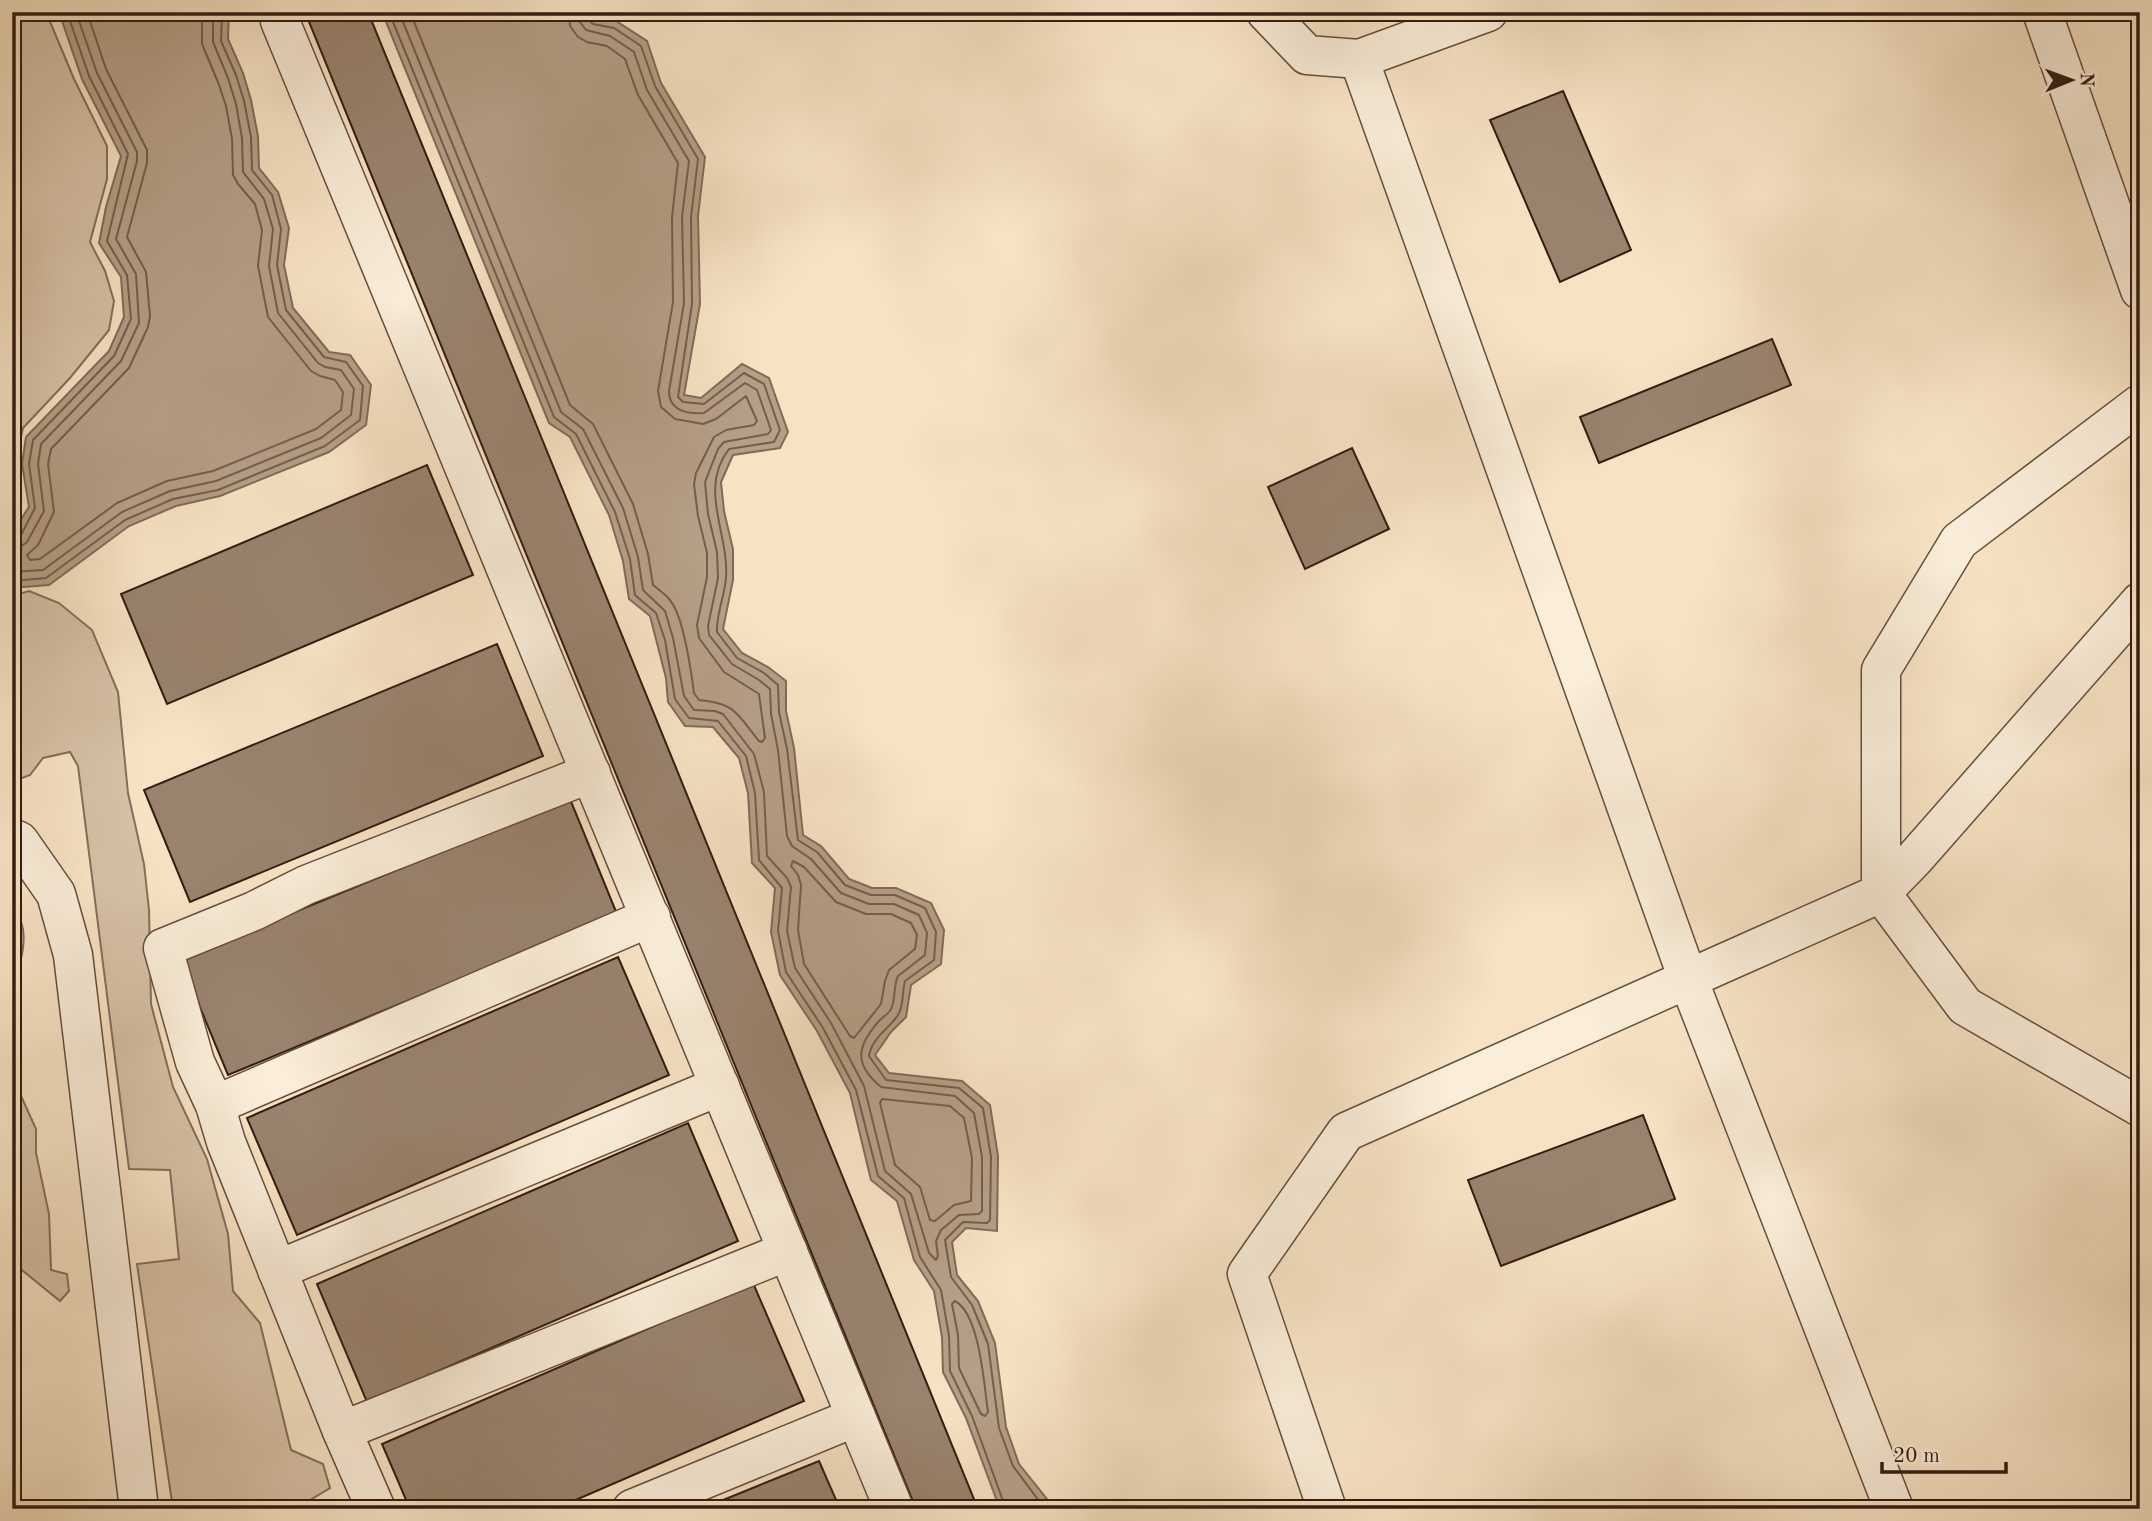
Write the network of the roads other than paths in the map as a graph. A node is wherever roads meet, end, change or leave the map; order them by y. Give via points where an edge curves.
1 (1266, 12) edge
2 (1488, 12) edge
3 (2042, 12) edge
4 (280, 21) dead end
5 (1359, 59) junction
6 (2140, 290) edge
7 (2140, 404) edge
8 (2140, 602) edge
9 (591, 773) junction
10 (12, 838) edge
11 (1881, 893) junction
12 (651, 917) junction
13 (1688, 979) junction
14 (720, 1086) junction
15 (215, 1105) junction
16 (2140, 1107) edge
17 (788, 1251) junction
18 (277, 1270) junction
19 (856, 1418) junction
20 (342, 1431) junction
21 (139, 1509) edge
22 (376, 1509) edge
23 (632, 1509) edge
24 (894, 1509) edge
25 (1327, 1509) edge
26 (1894, 1509) edge

1 - 5 lane via 1307,55
2 - 5 lane
3 - 6 lane
4 - 9 lane
5 - 13 lane
7 - 11 lane via 1959,541 1881,670
8 - 11 lane
9 - 12 lane
9 - 15 lane via 306,885 163,948 195,1062
10 - 21 lane via 19,841 56,894 73,955
11 - 13 lane
11 - 16 lane via 1965,1006
12 - 14 lane
12 - 15 lane
13 - 25 lane via 1346,1132 1247,1274
13 - 26 lane
14 - 17 lane
14 - 18 lane
15 - 18 lane
17 - 19 lane
17 - 20 lane
18 - 20 lane
19 - 23 lane
19 - 24 lane
20 - 22 lane

